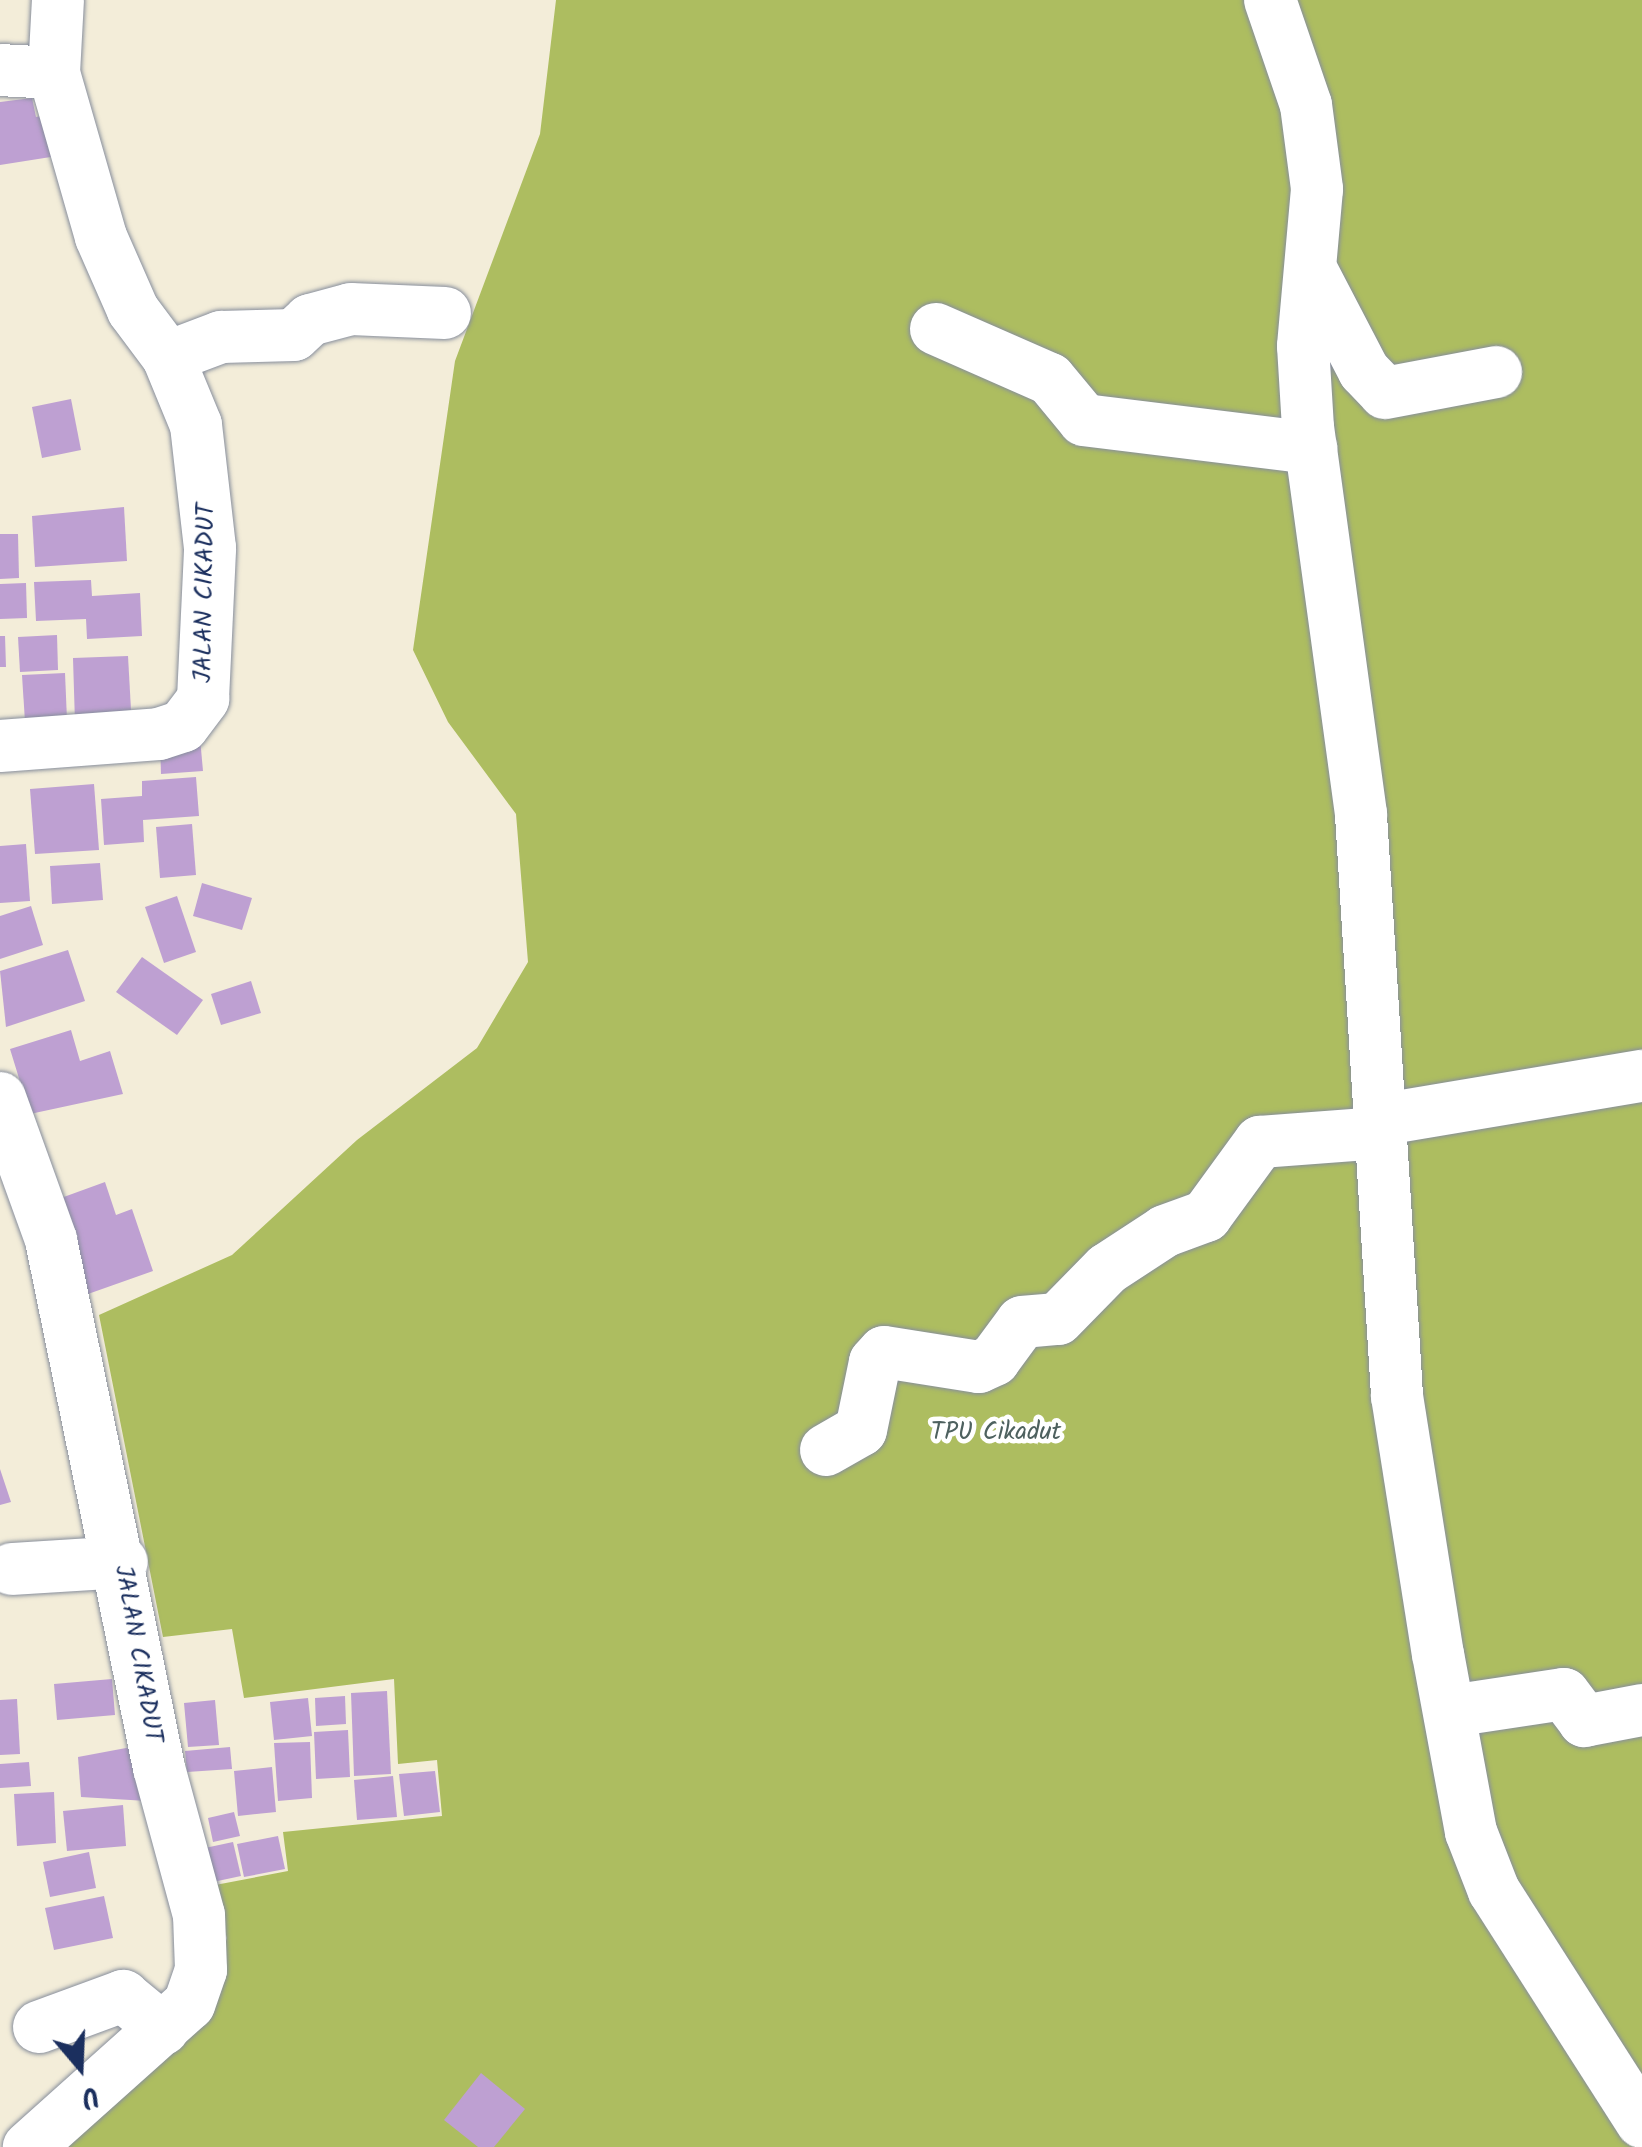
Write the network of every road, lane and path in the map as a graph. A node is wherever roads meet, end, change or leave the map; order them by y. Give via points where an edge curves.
1 (58, 0) edge
2 (1270, 0) edge
3 (0, 70) edge
4 (54, 73) junction
5 (1314, 275) junction
6 (445, 313) dead end
7 (936, 330) dead end
8 (168, 357) junction
9 (1496, 372) dead end
10 (1312, 448) junction
11 (0, 746) edge
12 (1642, 1076) edge
13 (0, 1098) edge
14 (1379, 1126) junction
15 (826, 1450) dead end
16 (122, 1562) junction
17 (12, 1569) dead end
18 (1642, 1710) edge
19 (1451, 1712) junction
20 (39, 2027) dead end
21 (163, 2029) junction
22 (1642, 2122) edge
23 (29, 2147) edge

1 - 4 street, JALAN CIKADUT
2 - 5 street via 1306,105 1317,189
3 - 4 street
4 - 8 street, JALAN CIKADUT via 102,238 132,310
5 - 9 street via 1364,371 1385,393
5 - 10 street via 1303,346
6 - 8 street via 351,309 310,320 294,335 221,337
7 - 10 street via 1050,380 1084,420
8 - 11 street, JALAN CIKADUT via 196,424 204,471 210,548 203,699 183,726 159,734
10 - 14 street via 1360,815
12 - 14 street
13 - 16 street, JALAN CIKADUT via 51,1240
14 - 15 street via 1260,1142 1206,1216 1166,1231 1108,1270 1058,1319 1022,1322 994,1360 979,1367 884,1352 875,1362 861,1430
14 - 19 street via 1396,1396
16 - 17 street
16 - 21 street, JALAN CIKADUT via 159,1768 199,1914 201,1970 188,2004
18 - 19 street via 1584,1721 1564,1694
19 - 22 street via 1471,1832 1494,1891
20 - 21 street via 123,1996
21 - 23 street, JALAN CIKADUT

